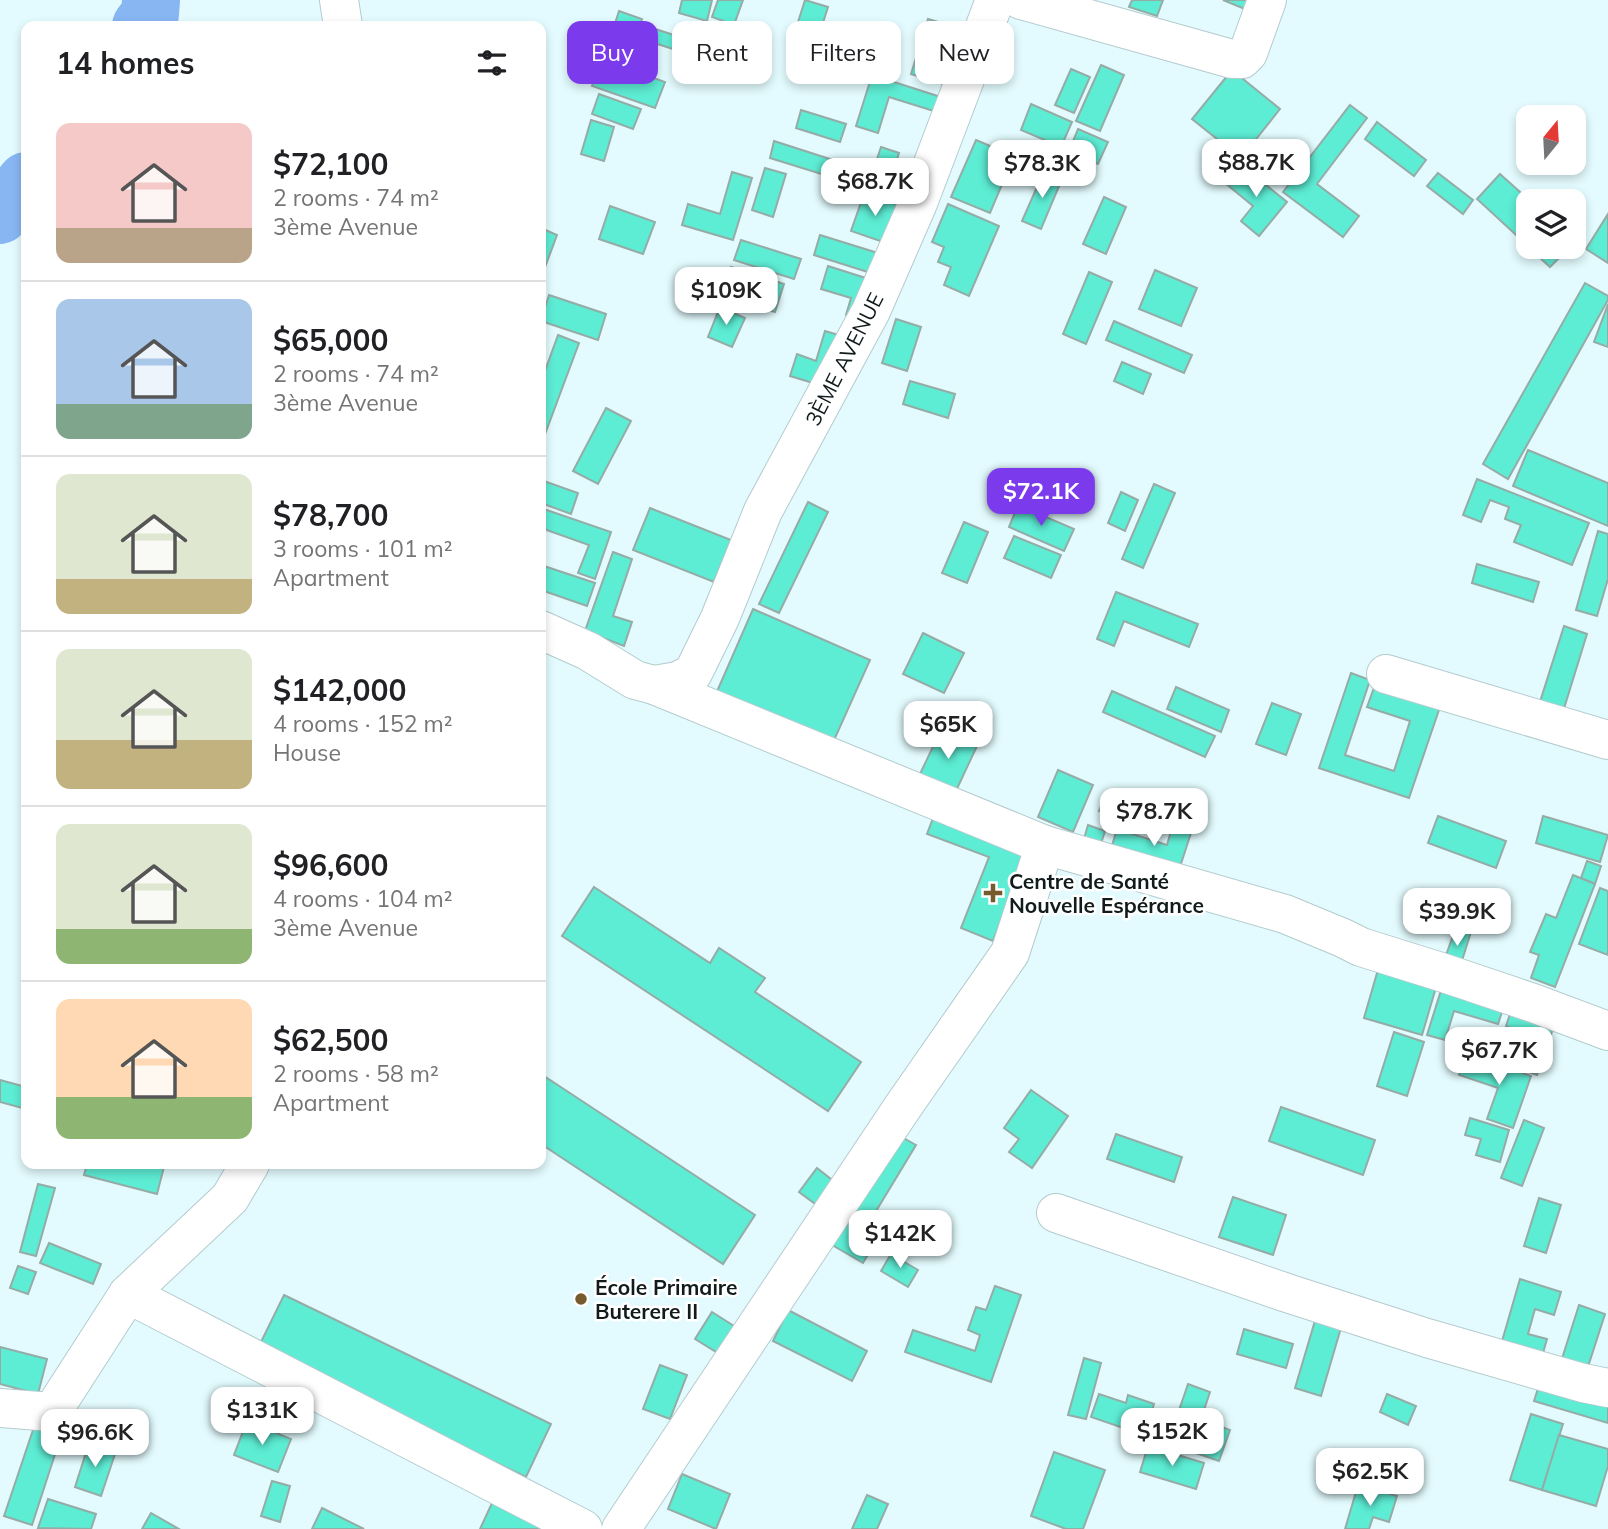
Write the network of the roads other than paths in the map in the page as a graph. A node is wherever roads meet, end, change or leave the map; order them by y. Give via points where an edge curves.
1 (339, 0) edge
2 (995, 0) edge
3 (1021, 0) edge
4 (1267, 0) edge
5 (342, 21) edge
6 (546, 632) edge
7 (1386, 674) dead end
8 (654, 685) junction
9 (1608, 740) edge
10 (1045, 845) junction
11 (1608, 1031) edge
12 (247, 1169) edge
13 (1056, 1213) dead end
14 (128, 1294) junction
15 (1608, 1388) edge
16 (0, 1408) edge
17 (583, 1529) edge
18 (621, 1529) edge

1 - 5 street
2 - 8 street, 3ÈME AVENUE via 918,203 871,311 763,511 693,673
3 - 4 street via 1242,59
6 - 8 street via 635,680
7 - 9 street
8 - 10 street
10 - 11 street via 1284,914 1361,947
10 - 18 street via 1010,953
12 - 14 street via 230,1198
13 - 15 street via 1389,1326
14 - 16 street via 52,1412
14 - 17 street

